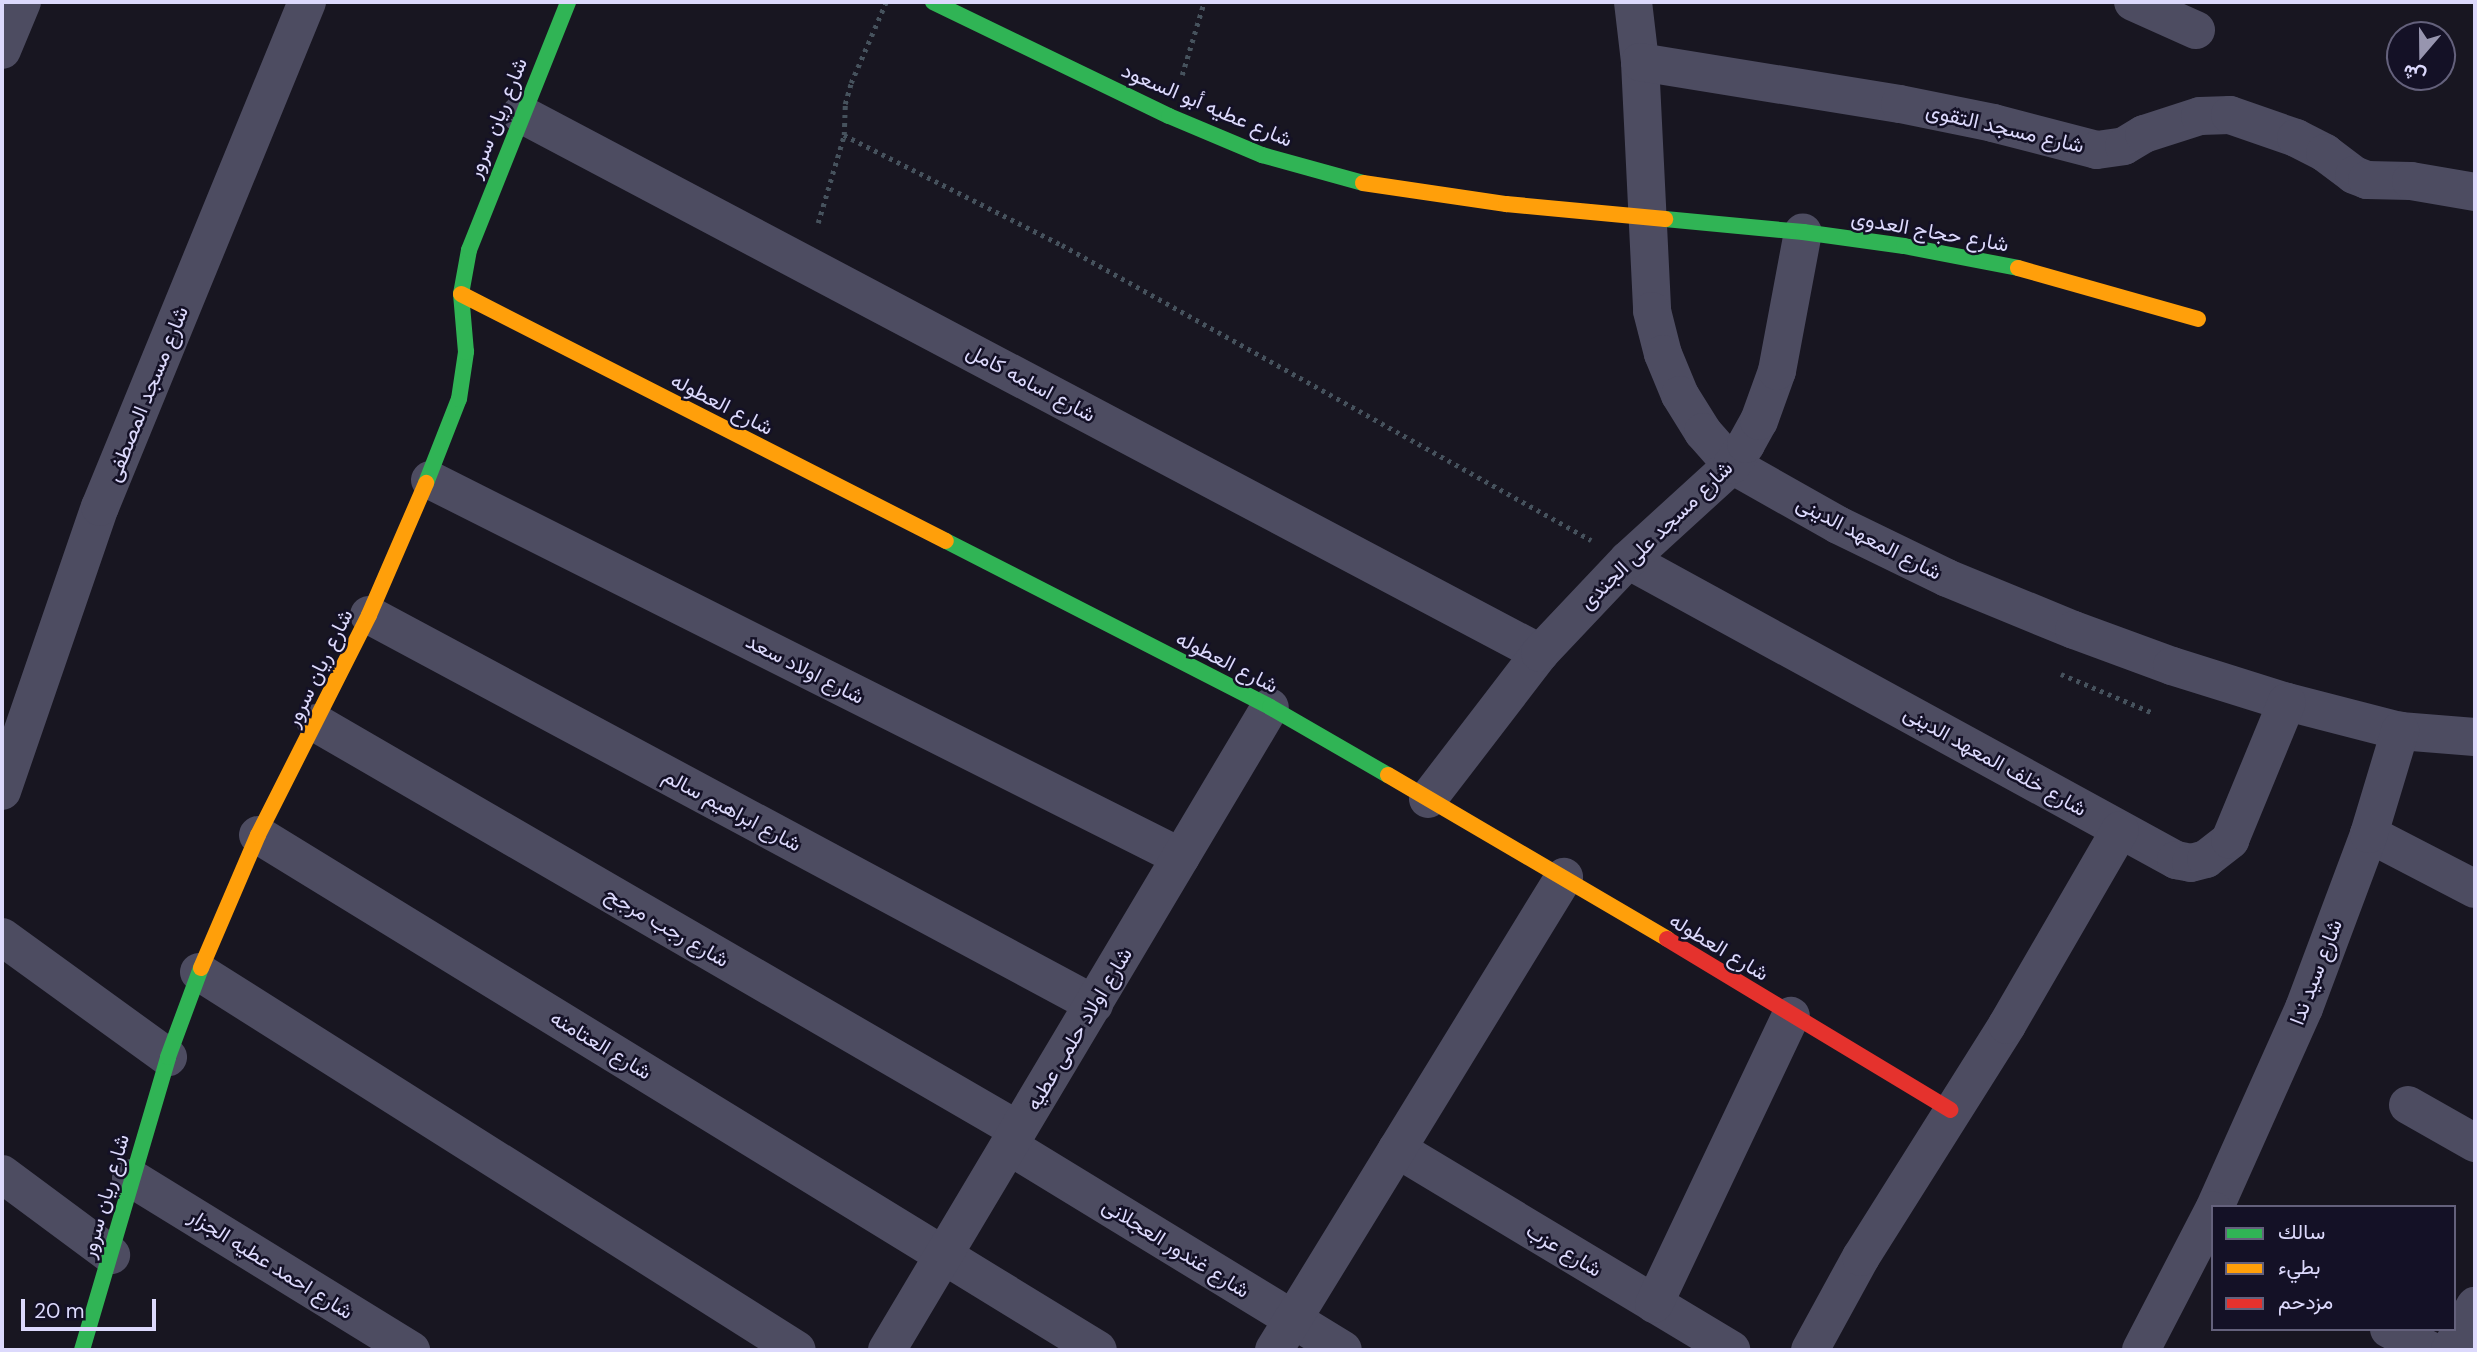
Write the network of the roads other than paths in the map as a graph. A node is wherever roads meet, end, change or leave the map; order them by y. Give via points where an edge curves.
1 (22, 2) edge
2 (307, 2) edge
3 (568, 2) edge
4 (933, 2) edge
5 (1633, 2) edge
6 (2133, 2) edge
7 (2196, 30) dead end
8 (2, 50) edge
9 (1640, 62) junction
10 (521, 114) junction
11 (2475, 192) edge
12 (1648, 218) junction
13 (1803, 232) junction
14 (461, 294) junction
15 (2198, 319) dead end
16 (1732, 465) junction
17 (430, 480) junction
18 (1628, 560) junction
19 (369, 615) junction
20 (1540, 653) junction
21 (2287, 702) junction
22 (1270, 707) junction
23 (316, 723) junction
24 (2400, 731) junction
25 (2475, 737) edge
26 (2, 791) edge
27 (1428, 799) junction
28 (2120, 830) junction
29 (2368, 834) junction
30 (258, 835) junction
31 (1181, 858) junction
32 (1564, 877) junction
33 (2475, 889) edge
34 (2, 937) edge
35 (199, 972) junction
36 (1094, 1004) junction
37 (1791, 1016) junction
38 (168, 1057) junction
39 (2408, 1105) dead end
40 (1950, 1111) junction
41 (1014, 1138) junction
42 (2475, 1143) edge
43 (1397, 1149) junction
44 (2, 1174) edge
45 (131, 1178) junction
46 (2216, 1205) edge
47 (2211, 1215) edge
48 (944, 1254) junction
49 (111, 1255) junction
50 (1654, 1304) junction
51 (2475, 1306) edge
52 (2393, 1331) edge
53 (1283, 1335) edge
54 (89, 1347) edge
55 (411, 1350) edge
56 (797, 1350) edge
57 (887, 1350) edge
58 (1098, 1350) edge
59 (1343, 1350) edge
60 (1731, 1350) edge
61 (1810, 1350) edge
62 (2141, 1350) edge
63 (2429, 1350) edge
64 (2450, 1350) edge

1 - 8 street
2 - 26 street, شارع مسجد المصطفى via 100,507
3 - 10 street, شارع ريان سرور
4 - 12 street, شارع عطيه أبو السعود via 1169,116 1262,155 1410,192
5 - 9 street, شارع المعهد الدينى
6 - 7 street
9 - 11 street, شارع مسجد التقوى via 1900,104 2098,150 2124,146 2144,134 2200,116 2230,115 2295,138 2367,180 2421,182
9 - 12 street, شارع المعهد الدينى
10 - 14 street, شارع ريان سرور via 468,250
10 - 20 street, شارع اسامه كامل
12 - 13 street, شارع حجاج العدوى
12 - 16 street, شارع المعهد الدينى via 1652,312 1663,354 1697,423
13 - 15 street, شارع حجاج العدوى via 2003,264
13 - 16 street, شارع مسجد على الجندى via 1777,371 1759,421
14 - 17 street, شارع ريان سرور via 466,352 458,399
14 - 22 street, شارع العطوله
16 - 18 street, شارع مسجد على الجندى
16 - 21 street, شارع المعهد الدينى via 1838,525 1947,578 2074,631
17 - 19 street, شارع ريان سرور
17 - 31 street, شارع اولاد سعد
18 - 20 street, شارع مسجد على الجندى
18 - 28 street, شارع خلف المعهد الدينى
19 - 23 street, شارع ريان سرور
19 - 36 street, شارع ابراهيم سالم
20 - 27 street, شارع مسجد على الجندى
21 - 24 street, شارع المعهد الدينى
21 - 28 street, شارع خلف المعهد الدينى via 2230,840 2220,851 2192,863 2176,860
22 - 27 street, شارع العطوله
22 - 31 street, شارع اولاد حلمى عطيه
23 - 30 street, شارع ريان سرور
23 - 41 street, شارع رجب مرجح
24 - 25 street, شارع المعهد الدينى
24 - 29 street, شارع سيد ندا
27 - 32 street, شارع العطوله
28 - 40 street via 2007,1025
29 - 33 street
29 - 46 street, شارع سيد ندا via 2304,1008
30 - 35 street, شارع ريان سرور
30 - 48 street, شارع العتامنه
31 - 36 street, شارع اولاد حلمى عطيه
32 - 37 street, شارع العطوله
32 - 43 street
34 - 38 street
35 - 38 street, شارع ريان سرور
35 - 56 street
36 - 41 street, شارع اولاد حلمى عطيه
37 - 40 street, شارع العطوله
37 - 50 street
38 - 45 street, شارع ريان سرور
39 - 42 street
40 - 61 street
41 - 48 street, شارع اولاد حلمى عطيه
41 - 53 street, شارع غندور العجلانى
43 - 50 street, شارع عزب
43 - 53 street
44 - 49 street
45 - 49 street, شارع ريان سرور
45 - 55 street, شارع احمد عطيه الجزار
47 - 62 street, شارع سيد ندا
48 - 57 street, شارع اولاد حلمى عطيه
48 - 58 street, شارع العتامنه
49 - 54 street, شارع ريان سرور
50 - 60 street, شارع عزب
51 - 64 street
52 - 63 street
53 - 59 street, شارع غندور العجلانى

